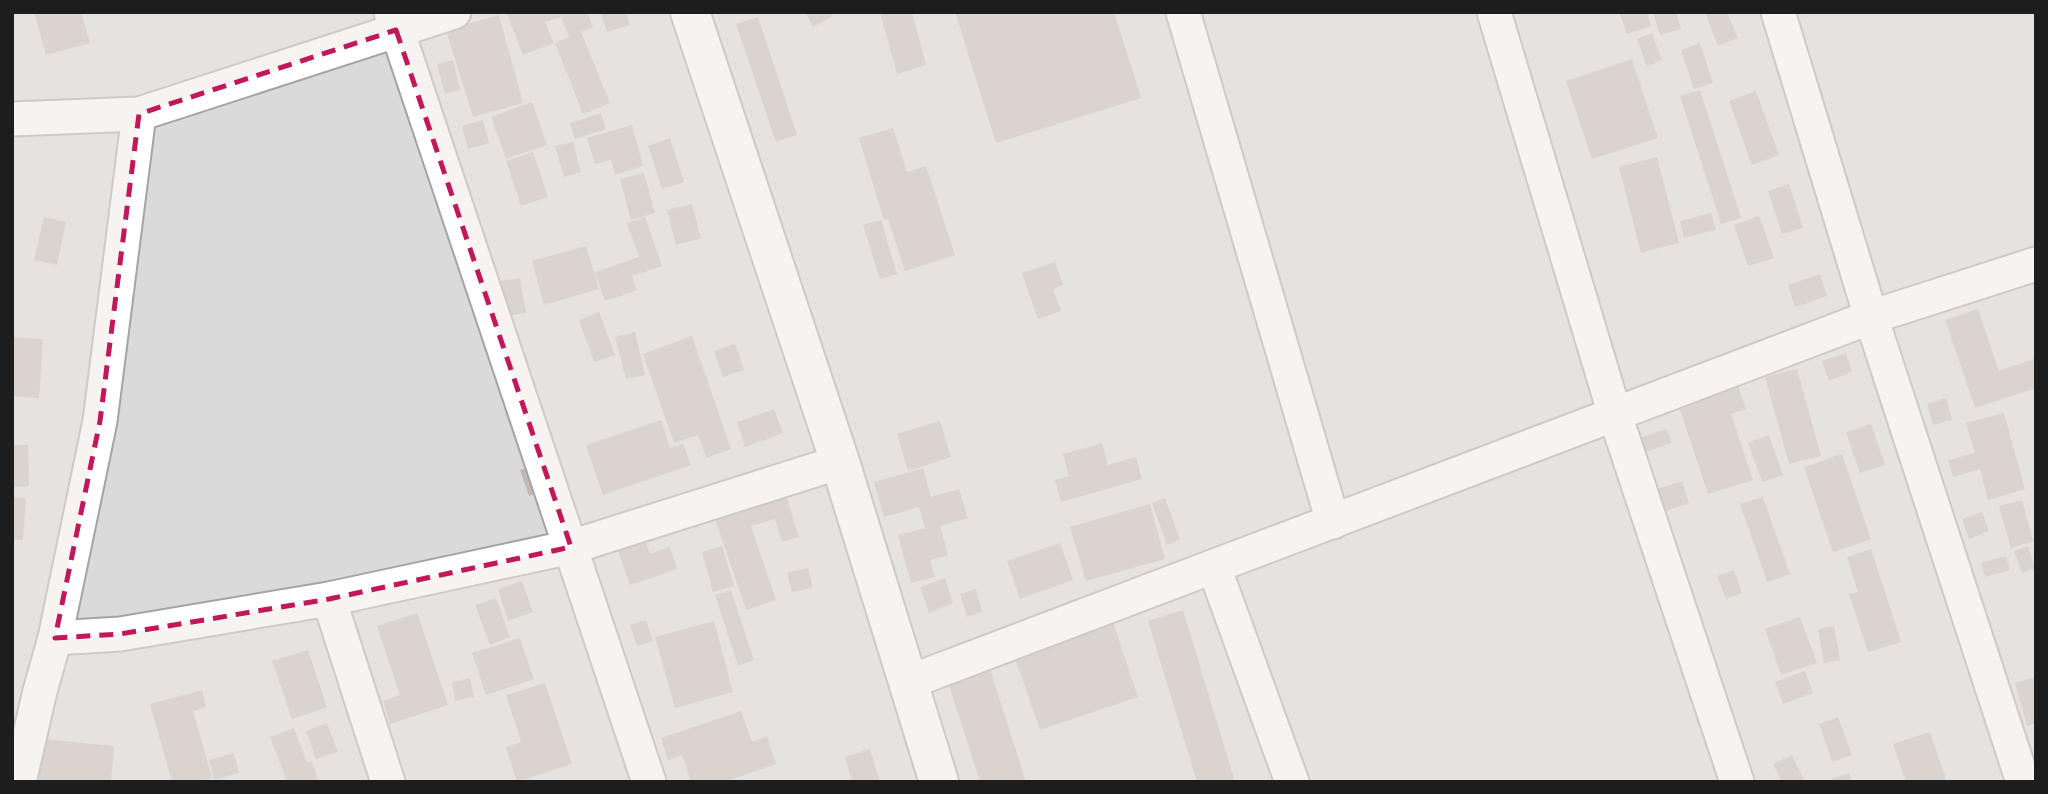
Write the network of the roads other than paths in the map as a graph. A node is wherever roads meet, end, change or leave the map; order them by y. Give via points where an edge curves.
1 (454, 12) edge
2 (690, 12) edge
3 (1183, 12) edge
4 (1494, 12) edge
5 (1778, 12) edge
6 (393, 21) edge
7 (139, 114) junction
8 (12, 119) edge
9 (2036, 264) edge
10 (1871, 317) junction
11 (1615, 415) junction
12 (840, 462) junction
13 (1334, 522) junction
14 (571, 547) junction
15 (1214, 568) junction
16 (328, 599) junction
17 (55, 638) junction
18 (909, 682) junction
19 (26, 689) edge
20 (19, 782) edge
21 (388, 782) edge
22 (649, 782) edge
23 (939, 782) edge
24 (1292, 782) edge
25 (1737, 782) edge
26 (2023, 782) edge

1 - 6 street
2 - 12 street
3 - 13 street
4 - 11 street
5 - 10 street
6 - 7 street
6 - 14 street
7 - 8 street
7 - 17 street via 100,421
9 - 10 street
10 - 11 street
10 - 26 street
11 - 13 street
11 - 25 street
12 - 14 street
12 - 18 street
13 - 15 street
14 - 16 street
14 - 22 street
15 - 18 street
15 - 24 street
16 - 17 street via 120,634
16 - 21 street
17 - 19 street
18 - 23 street
19 - 20 street

